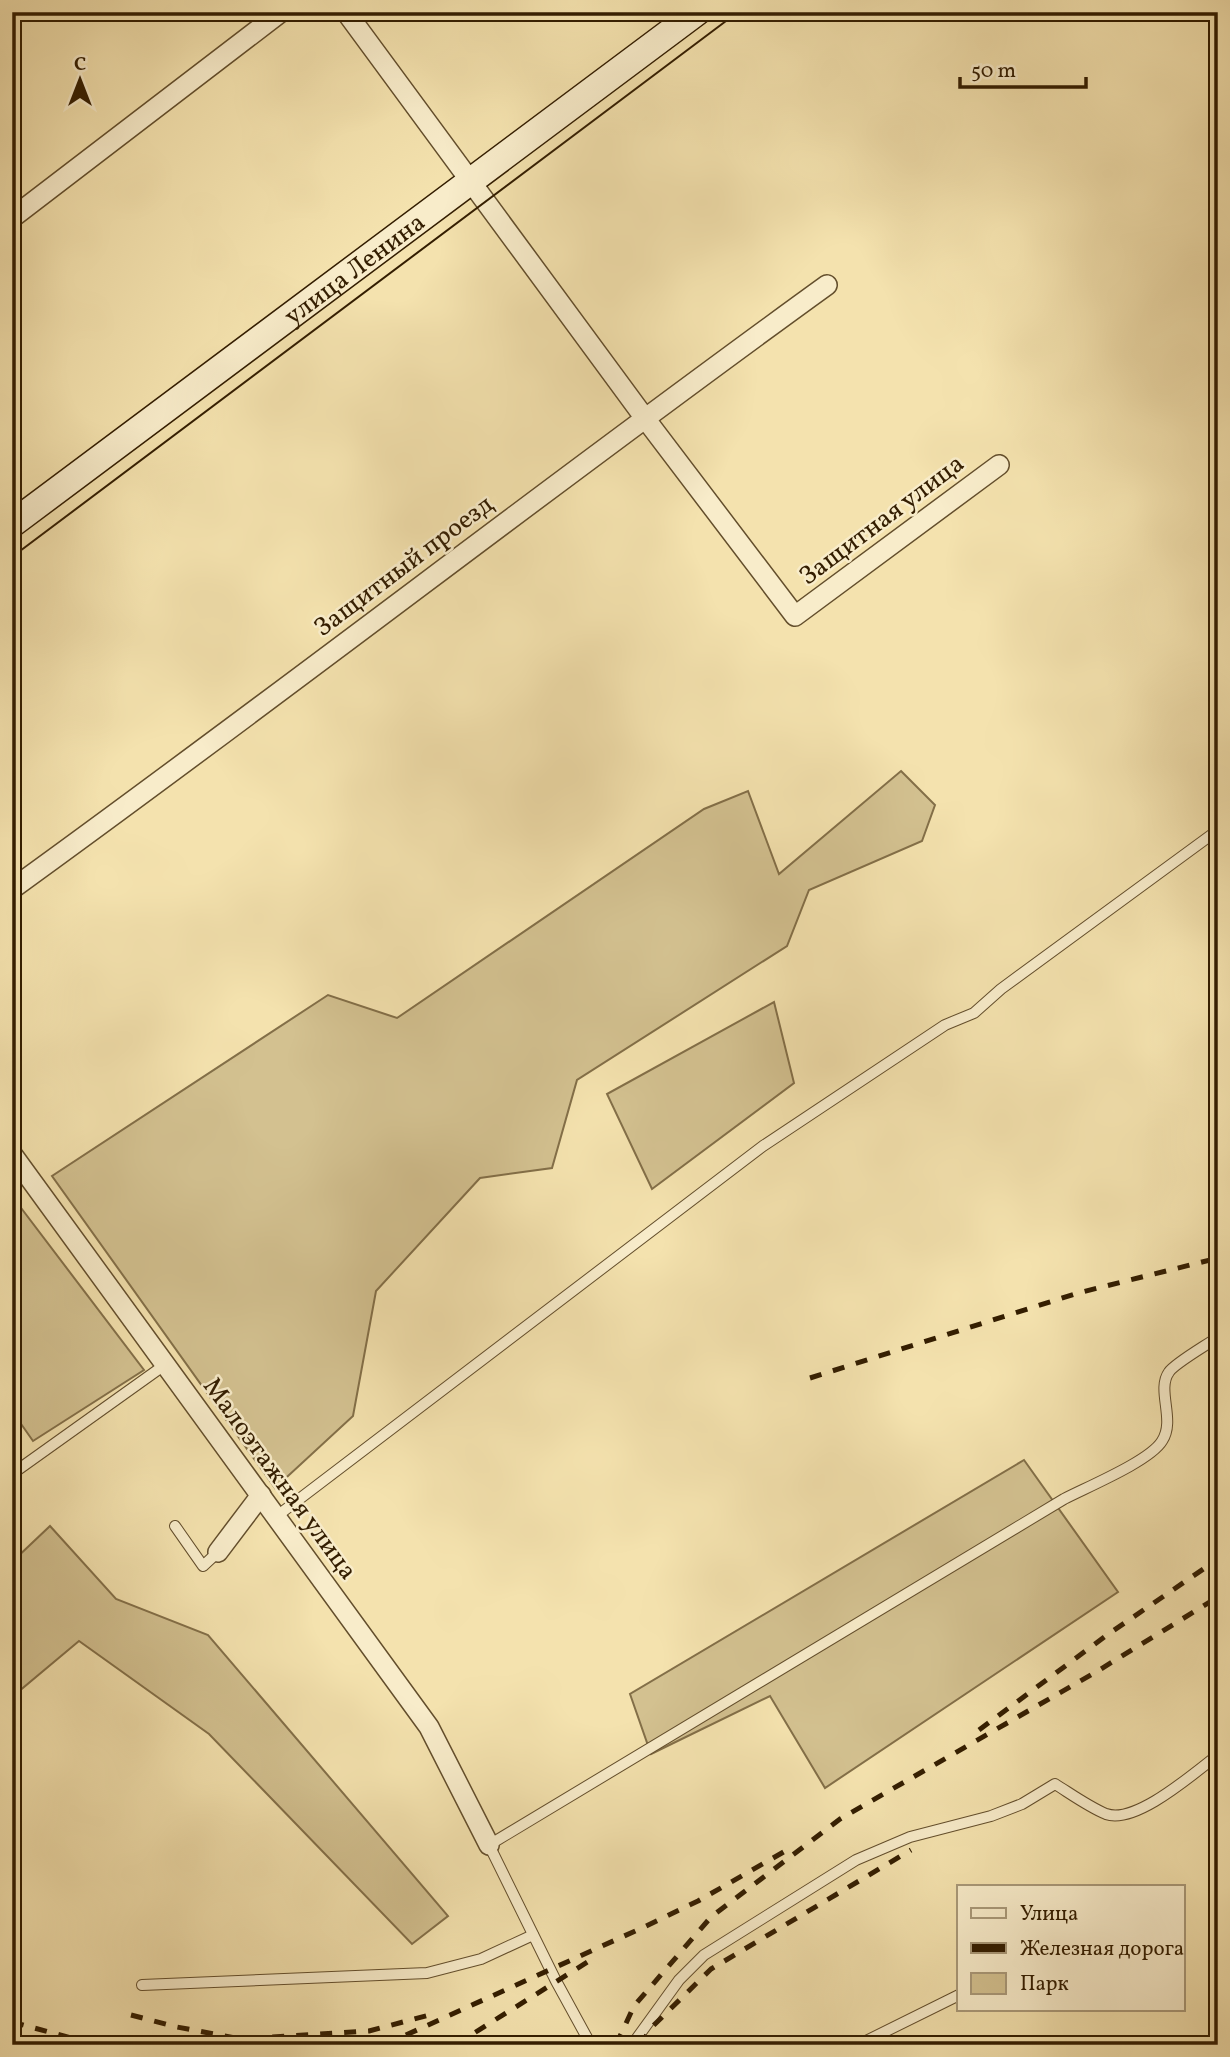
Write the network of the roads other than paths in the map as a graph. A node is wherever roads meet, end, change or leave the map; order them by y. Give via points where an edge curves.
1 (281, 12) edge
2 (346, 12) edge
3 (697, 12) edge
4 (470, 180) junction
5 (12, 218) edge
6 (827, 285) dead end
7 (644, 417) junction
8 (999, 465) dead end
9 (12, 524) edge
10 (1218, 830) edge
11 (12, 889) edge
12 (12, 1154) edge
13 (1218, 1337) edge
14 (166, 1364) junction
15 (12, 1474) edge
16 (261, 1495) junction
17 (277, 1516) junction
18 (175, 1526) dead end
19 (218, 1552) joint
20 (1218, 1755) edge
21 (489, 1844) junction
22 (533, 1935) junction
23 (142, 1985) dead end
24 (957, 1996) edge
25 (591, 2045) edge
26 (632, 2045) edge
27 (858, 2045) edge

1 - 5 street
2 - 4 street
3 - 4 main road, улица Ленина
4 - 7 street
4 - 9 main road, улица Ленина
6 - 7 street, Защитный проезд
7 - 8 street, Защитная улица via 795,616
7 - 11 street, Защитный проезд
10 - 17 lane via 974,1013 945,1025 763,1146
12 - 14 street, Малоэтажная улица
13 - 21 lane via 1169,1372 1165,1383 1169,1419 1166,1435 1154,1452 1064,1499
14 - 15 lane
14 - 16 street, Малоэтажная улица
16 - 17 street, Малоэтажная улица
16 - 19 street
17 - 21 street, Малоэтажная улица via 429,1727
18 - 19 lane via 204,1566
20 - 26 lane via 1147,1806 1127,1814 1109,1815 1055,1784 991,1816 910,1837 856,1860 704,1955 679,1980
21 - 22 lane
22 - 23 lane via 481,1959 427,1973
22 - 25 lane
24 - 27 lane

